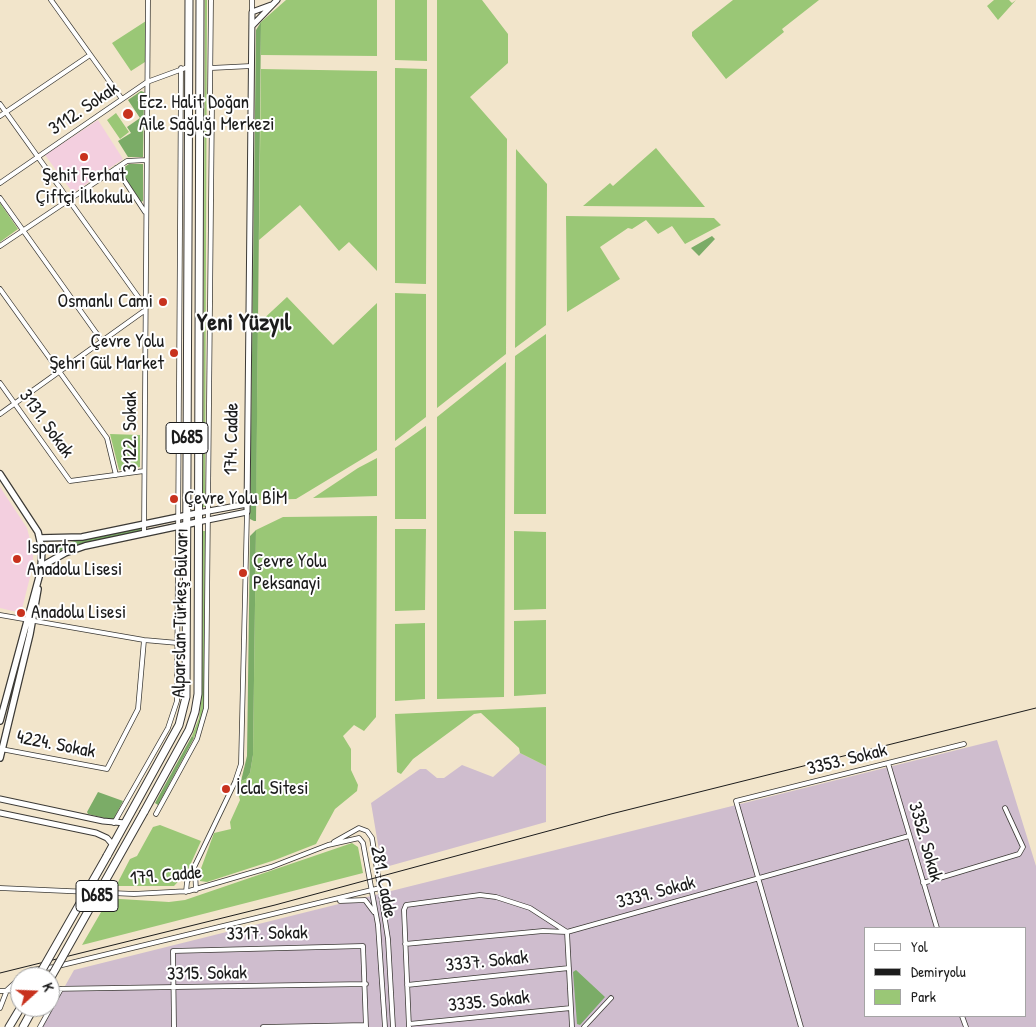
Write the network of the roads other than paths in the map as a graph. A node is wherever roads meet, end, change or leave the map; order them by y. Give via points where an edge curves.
1 (51, 0) edge
2 (148, 0) edge
3 (189, 0) edge
4 (200, 0) edge
5 (211, 0) edge
6 (252, 0) edge
7 (278, 0) edge
8 (271, 5) junction
9 (252, 12) junction
10 (252, 26) junction
11 (90, 54) junction
12 (251, 66) junction
13 (185, 68) junction
14 (211, 68) junction
15 (147, 82) junction
16 (122, 100) junction
17 (0, 104) edge
18 (6, 112) junction
19 (0, 116) edge
20 (38, 156) junction
21 (146, 160) junction
22 (116, 168) junction
23 (0, 183) edge
24 (0, 198) edge
25 (69, 199) junction
26 (146, 213) junction
27 (23, 230) junction
28 (0, 246) edge
29 (0, 289) edge
30 (144, 309) junction
31 (102, 341) junction
32 (60, 372) junction
33 (0, 383) edge
34 (15, 404) junction
35 (0, 414) edge
36 (144, 471) junction
37 (0, 474) edge
38 (116, 474) junction
39 (247, 504) junction
40 (208, 511) junction
41 (247, 512) junction
42 (198, 513) junction
43 (187, 516) junction
44 (178, 517) junction
45 (208, 520) junction
46 (198, 522) junction
47 (144, 524) junction
48 (187, 524) junction
49 (178, 526) junction
50 (144, 533) junction
51 (40, 538) junction
52 (42, 566) junction
53 (0, 615) edge
54 (25, 620) junction
55 (33, 621) junction
56 (144, 640) junction
57 (178, 643) junction
58 (0, 721) edge
59 (964, 744) dead end
60 (1, 749) edge
61 (0, 758) edge
62 (888, 763) junction
63 (0, 799) edge
64 (1005, 808) dead end
65 (0, 813) edge
66 (156, 814) dead end
67 (114, 822) junction
68 (125, 823) junction
69 (909, 836) junction
70 (113, 844) junction
71 (328, 845) junction
72 (195, 869) junction
73 (759, 879) junction
74 (923, 882) junction
75 (0, 888) edge
76 (380, 888) junction
77 (196, 890) junction
78 (371, 891) junction
79 (186, 892) junction
80 (332, 902) junction
81 (376, 914) junction
82 (936, 927) edge
83 (567, 932) junction
84 (405, 944) junction
85 (44, 967) edge
86 (50, 967) edge
87 (57, 967) edge
88 (569, 968) junction
89 (366, 984) junction
90 (407, 985) junction
91 (10, 987) edge
92 (61, 989) joint
93 (173, 989) junction
94 (7, 990) junction
95 (0, 991) edge
96 (611, 998) dead end
97 (0, 1008) edge
98 (571, 1008) junction
99 (409, 1025) edge
100 (366, 1026) edge
101 (40, 1027) edge
102 (174, 1027) edge
103 (263, 1027) edge
104 (385, 1027) edge
105 (393, 1027) edge
106 (572, 1027) edge
107 (584, 1027) edge
108 (802, 1027) edge

1 - 11 street
2 - 15 street, 3122. Sokak
3 - 13 highway, Alparslan Türkeş Bulvarı / D685
4 - 42 highway, Alparslan Türkeş Bulvarı / D685
5 - 14 street
6 - 9 street, 174. Cadde
7 - 8 street
8 - 9 street
8 - 10 street
9 - 10 street, 174. Cadde
10 - 12 street, 174. Cadde
11 - 16 street
11 - 18 street
12 - 14 street
12 - 39 street, 174. Cadde
13 - 15 street, 3112. Sokak
13 - 43 highway, Alparslan Türkeş Bulvarı / D685
13 - 44 street
14 - 40 street
15 - 16 street, 3112. Sokak
15 - 21 street, 3122. Sokak
16 - 20 street, 3112. Sokak
17 - 18 street
18 - 19 street
18 - 20 street
20 - 23 street, 3112. Sokak
20 - 25 street
21 - 22 street via 128,161
21 - 26 street, 3122. Sokak
22 - 25 street
22 - 26 street
24 - 27 street
25 - 27 street
25 - 30 street
26 - 30 street, 3122. Sokak
27 - 28 street
27 - 31 street
29 - 32 street
30 - 31 street
30 - 36 street, 3122. Sokak
31 - 32 street
32 - 34 street
32 - 38 street via 107,438
33 - 34 street, 3131. Sokak
34 - 35 street
34 - 38 street, 3131. Sokak via 70,481
36 - 38 street
36 - 47 street, 3122. Sokak
37 - 51 main road
39 - 40 street
39 - 41 street, 174. Cadde
40 - 42 street
40 - 45 street
41 - 45 street
41 - 72 street, 174. Cadde via 242,757 235,782
42 - 43 main road
42 - 46 highway, Alparslan Türkeş Bulvarı / D685
43 - 44 main road
43 - 48 highway, Alparslan Türkeş Bulvarı / D685
44 - 47 main road
44 - 49 street
45 - 46 street
45 - 66 street via 205,714 197,739
46 - 48 main road
46 - 87 highway, Alparslan Türkeş Bulvarı / D685, bridge via 197,704 189,730
47 - 50 street, 3122. Sokak
47 - 51 main road via 76,538
48 - 49 main road
48 - 68 highway, Alparslan Türkeş Bulvarı / D685 via 187,687 184,711
49 - 50 main road
49 - 57 street
50 - 52 main road via 76,548
51 - 52 main road
52 - 54 main road
52 - 55 main road
53 - 54 street
54 - 55 street
54 - 58 main road
55 - 56 street
55 - 60 main road
56 - 57 street
56 - 60 street, 4224. Sokak via 138,709 107,769
57 - 67 street via 178,691 172,720
59 - 62 street, 3353. Sokak
60 - 61 main road
62 - 69 street, 3352. Sokak
62 - 73 street, 3353. Sokak via 736,802
63 - 67 street
64 - 74 street via 1023,847 1019,854
65 - 70 street via 96,833
67 - 68 street
68 - 70 highway, Alparslan Türkeş Bulvarı / D685
69 - 73 street, 3339. Sokak
69 - 74 street, 3352. Sokak
70 - 85 highway, Alparslan Türkeş Bulvarı / D685, bridge
71 - 76 street, 281. Cadde via 355,829 367,831 372,840
71 - 77 street, 179. Cadde
71 - 78 street, 281. Cadde via 361,839
72 - 77 street
72 - 79 street, 174. Cadde via 187,882
73 - 83 street, 3339. Sokak
73 - 108 street
74 - 82 street, 3352. Sokak
75 - 79 street, 179. Cadde via 148,894
76 - 78 street
76 - 105 street, 281. Cadde via 388,939
77 - 79 street, 179. Cadde
78 - 80 street
78 - 81 street, 281. Cadde
80 - 81 street via 364,900
80 - 86 street
81 - 104 street, 281. Cadde
83 - 84 street, 3339. Sokak via 544,931
83 - 84 street via 530,908 488,896 406,905
83 - 88 street
84 - 90 street
88 - 90 street, 3337. Sokak
88 - 98 street
89 - 93 street, 3315. Sokak
89 - 93 street, 3317. Sokak via 363,946 173,950
89 - 100 street
90 - 99 street
91 - 94 street
92 - 93 street, 3315. Sokak
92 - 101 street
93 - 102 street
94 - 95 street
94 - 97 street
96 - 107 street
98 - 99 street, 3335. Sokak
98 - 106 street
100 - 103 street

